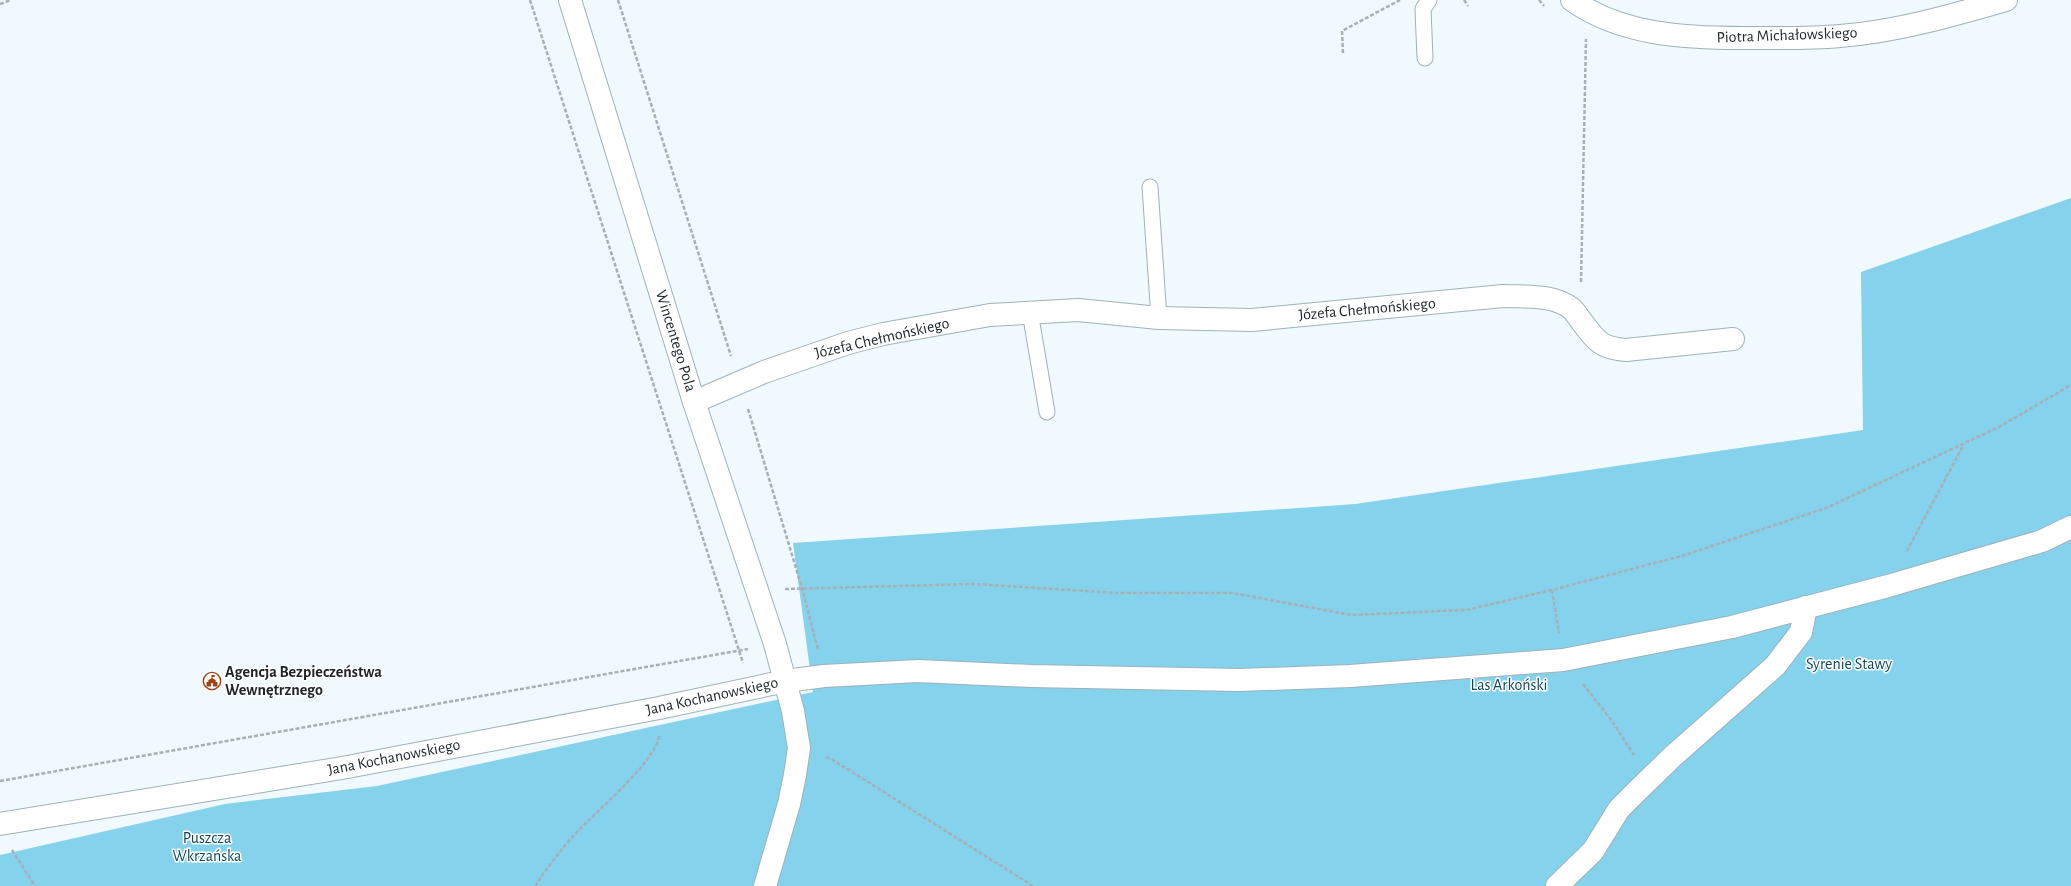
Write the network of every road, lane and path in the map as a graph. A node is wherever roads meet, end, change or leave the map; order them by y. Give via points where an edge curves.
1 (11, 0) edge
2 (530, 0) edge
3 (570, 0) edge
4 (618, 0) edge
5 (1401, 0) edge
6 (1430, 0) edge
7 (1464, 0) edge
8 (2006, 0) edge
9 (0, 4) edge
10 (1579, 5) edge
11 (1468, 6) dead end
12 (1343, 53) dead end
13 (1426, 58) dead end
14 (1150, 188) dead end
15 (1572, 310) junction
16 (1030, 312) junction
17 (1159, 318) junction
18 (1732, 339) dead end
19 (740, 382) junction
20 (2071, 385) edge
21 (694, 402) junction
22 (1046, 412) dead end
23 (1964, 444) junction
24 (2071, 527) edge
25 (1888, 586) junction
26 (802, 588) junction
27 (757, 590) junction
28 (1552, 590) junction
29 (1806, 607) junction
30 (775, 644) junction
31 (739, 650) junction
32 (1563, 660) junction
33 (824, 676) junction
34 (786, 681) junction
35 (751, 688) junction
36 (659, 708) junction
37 (799, 748) junction
38 (0, 781) edge
39 (1636, 792) junction
40 (0, 824) edge
41 (12, 849) dead end
42 (35, 886) edge
43 (535, 886) edge
44 (765, 886) edge
45 (1033, 886) edge
46 (1557, 886) edge

1 - 9 path
2 - 31 path
3 - 21 street, Wincentego Pola
4 - 19 path
5 - 12 path via 1342,31
6 - 13 lane via 1423,9
7 - 11 path
8 - 10 street, Piotra Michałowskiego via 1886,29 1841,36 1791,38 1695,38 1624,26
10 - 15 path via 1582,278
14 - 17 lane
15 - 17 street, Józefa Chełmońskiego via 1558,302 1535,297 1503,296 1252,320
15 - 18 street, Józefa Chełmońskiego via 1597,342 1610,349 1626,350
16 - 17 street, Józefa Chełmońskiego via 1078,310
16 - 19 street, Józefa Chełmońskiego via 990,315 883,334 812,354
16 - 22 lane
19 - 21 street, Józefa Chełmońskiego
19 - 26 path
20 - 23 path via 1999,427
21 - 27 street, Wincentego Pola
23 - 25 path
23 - 28 path via 1826,508 1685,555
24 - 25 street, Jana Kochanowskiego via 2042,541
25 - 29 street, Jana Kochanowskiego
26 - 27 path
26 - 28 path via 973,584 1118,593 1232,593 1352,615 1466,610
26 - 33 path
27 - 30 street, Wincentego Pola
28 - 32 path
29 - 32 street, Jana Kochanowskiego via 1732,627
29 - 39 street via 1801,632 1775,666
30 - 31 path
30 - 34 street, Wincentego Pola
31 - 35 path
31 - 38 path
32 - 33 street, Jana Kochanowskiego via 1350,676 1239,680 918,671
32 - 39 path via 1612,722 1637,760
33 - 34 street, Jana Kochanowskiego
34 - 35 street, Jana Kochanowskiego
34 - 37 street, Wincentego Pola
35 - 36 street, Jana Kochanowskiego
36 - 40 street, Jana Kochanowskiego via 342,768
36 - 43 path via 658,743 647,760 576,833
37 - 44 street via 789,804
37 - 45 path via 833,760
39 - 46 street via 1619,809 1593,851
41 - 42 path

